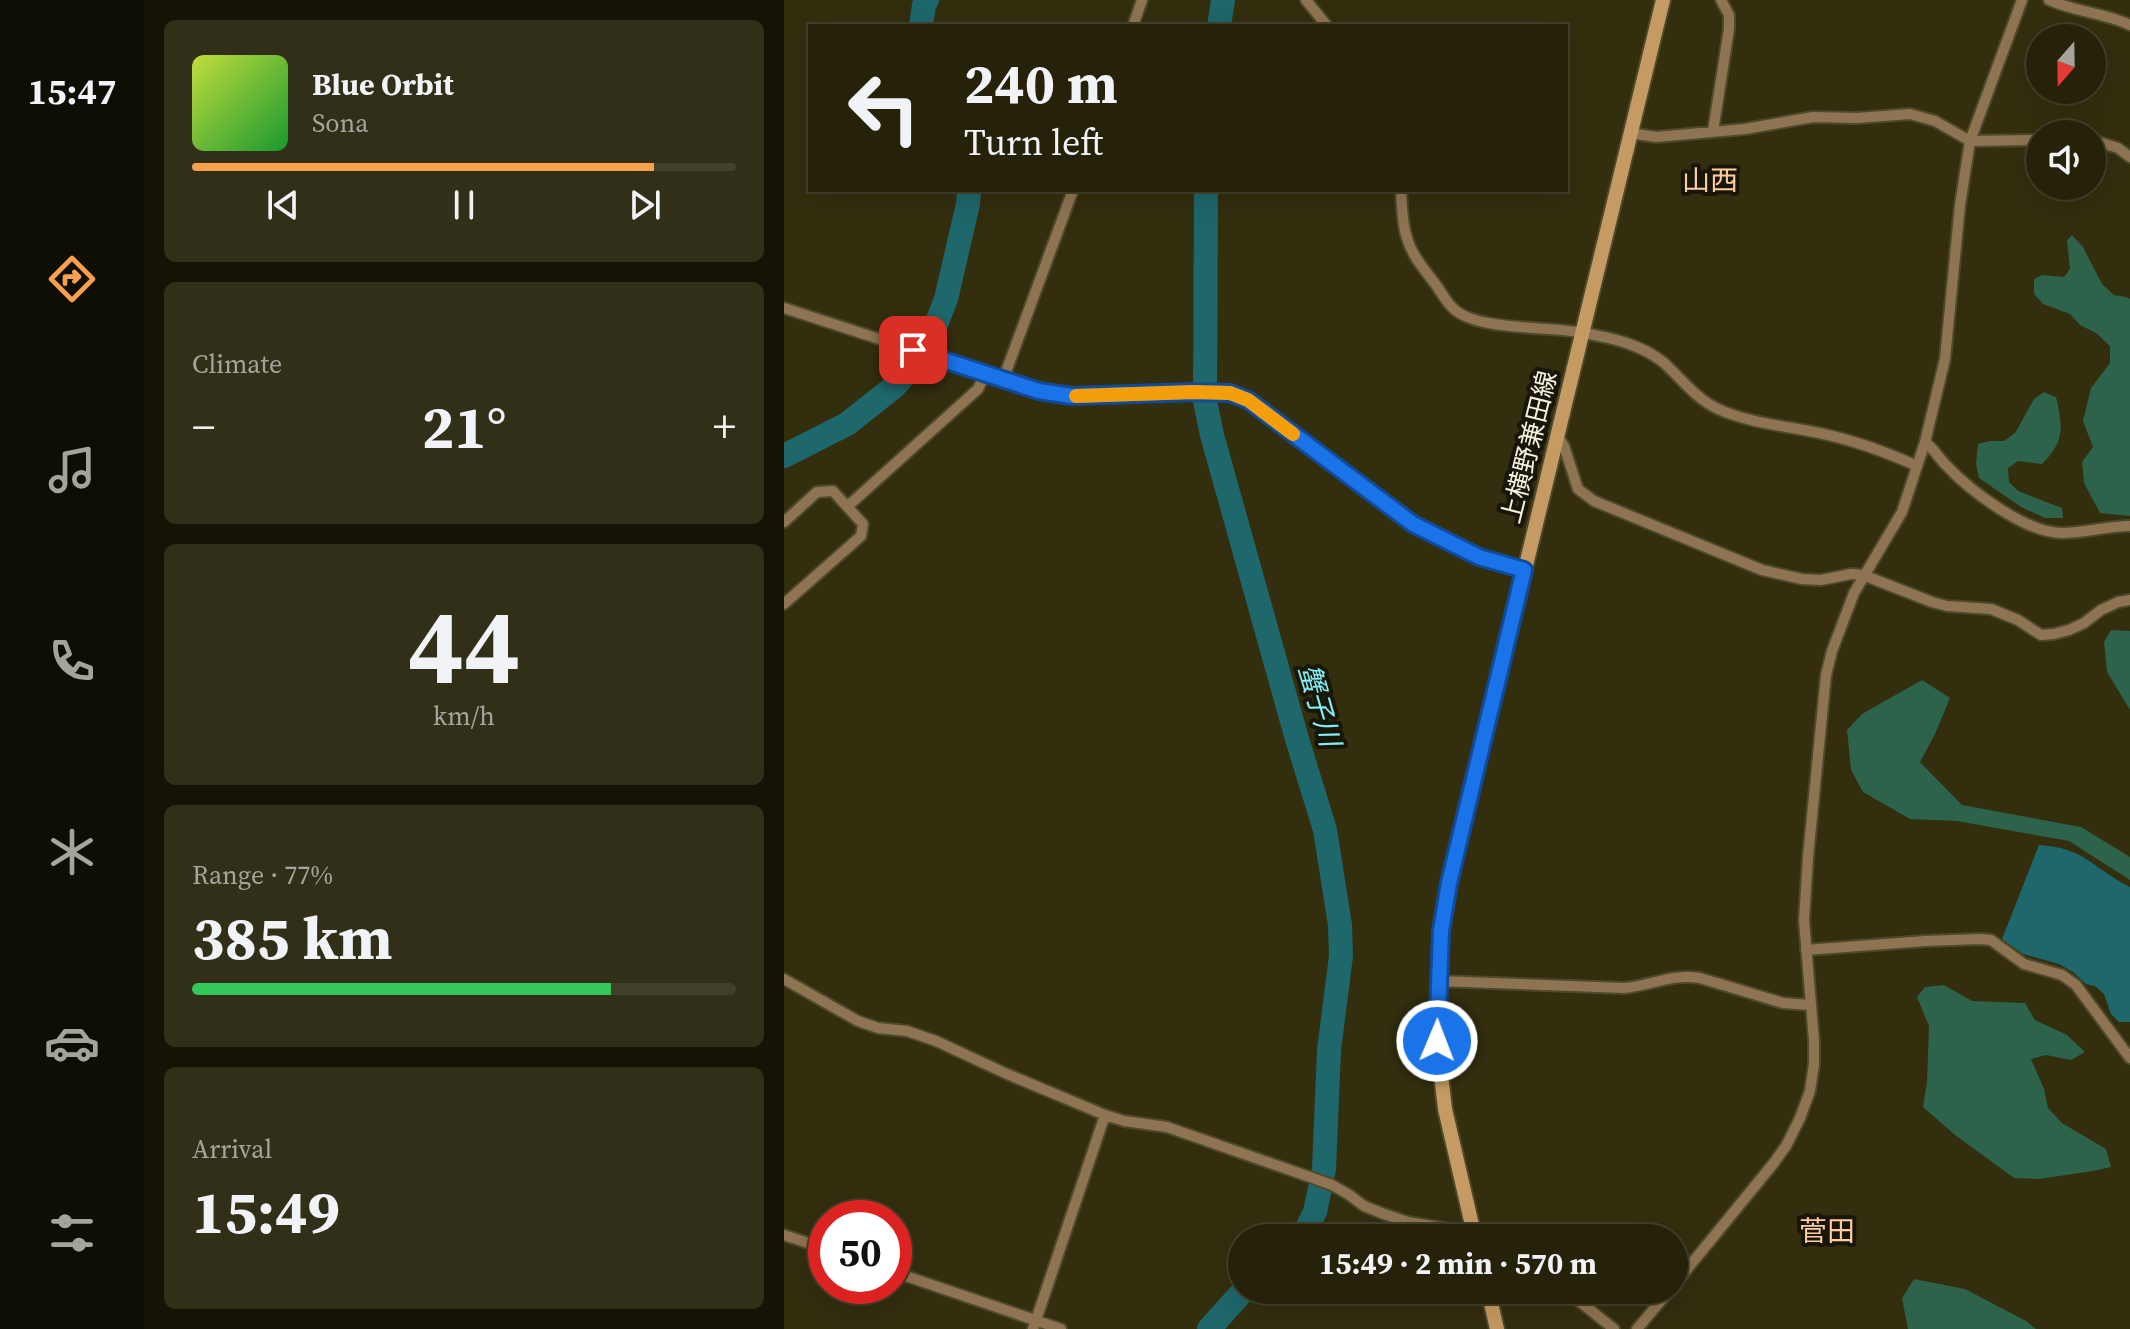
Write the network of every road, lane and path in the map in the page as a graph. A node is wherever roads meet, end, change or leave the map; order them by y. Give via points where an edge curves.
1 (1142, 0) edge
2 (1306, 0) edge
3 (1663, 0) edge
4 (1721, 0) edge
5 (2022, 0) edge
6 (2049, 0) edge
7 (1134, 24) edge
8 (1325, 24) edge
9 (2130, 25) edge
10 (1713, 131) junction
11 (1630, 133) junction
12 (2026, 140) edge
13 (1970, 141) junction
14 (2106, 144) edge
15 (2130, 157) edge
16 (1072, 192) edge
17 (1401, 192) edge
18 (784, 308) edge
19 (1583, 333) junction
20 (985, 374) junction
21 (1003, 380) junction
22 (1557, 436) junction
23 (1925, 442) junction
24 (1917, 466) junction
25 (848, 506) junction
26 (784, 522) edge
27 (2130, 526) edge
28 (1524, 570) junction
29 (1863, 575) junction
30 (2130, 600) edge
31 (784, 604) edge
32 (1806, 950) junction
33 (784, 979) edge
34 (1439, 981) junction
35 (1810, 1005) junction
36 (2130, 1058) edge
37 (1105, 1115) junction
38 (1418, 1224) edge
39 (1476, 1224) edge
40 (784, 1235) edge
41 (808, 1243) edge
42 (1688, 1268) edge
43 (912, 1279) edge
44 (1491, 1304) edge
45 (1583, 1304) edge
46 (1658, 1304) edge
47 (1035, 1325) edge
48 (1061, 1329) edge
49 (1497, 1329) edge
50 (1614, 1329) edge
51 (1637, 1329) edge

1 - 7 street
2 - 8 street
3 - 11 main road, 上横野兼田線
4 - 10 street via 1729,29
5 - 13 street
6 - 9 street
10 - 11 street via 1656,137
10 - 13 street via 1813,117 1910,114
11 - 19 main road, 上横野兼田線
12 - 13 street
13 - 23 street via 1945,359
14 - 15 street
16 - 21 street
17 - 19 street via 1406,237 1454,310 1493,324
18 - 20 street
19 - 22 main road, 上横野兼田線
19 - 24 street via 1646,351 1716,408 1824,434
20 - 21 street
20 - 25 street via 978,389
21 - 28 street via 1071,396 1230,393 1248,400 1413,524 1479,557
22 - 28 main road, 上横野兼田線
22 - 29 street via 1578,489 1594,501 1762,570 1821,580
23 - 24 street
23 - 27 street via 1988,500 2027,524 2061,533
24 - 29 street via 1902,512
25 - 26 street via 833,491 817,492
25 - 31 street via 863,524 861,536
28 - 34 main road, 上横野兼田線 via 1449,883
29 - 30 street via 1947,606 1991,609 2041,635 2069,630
29 - 32 street via 1826,675 1808,857
32 - 35 street
32 - 36 street via 1991,940 2024,964 2062,975 2076,985
33 - 37 street via 858,1021 936,1041
34 - 35 street via 1624,988 1687,975 1783,1003
34 - 39 main road, 上横野兼田線 via 1437,1041 1445,1109
35 - 42 street via 1814,1064 1800,1118 1759,1183
37 - 38 street via 1179,1131 1332,1185 1364,1206
37 - 47 street
40 - 41 street
43 - 47 street
44 - 49 main road
45 - 50 street
46 - 51 street
47 - 48 street

